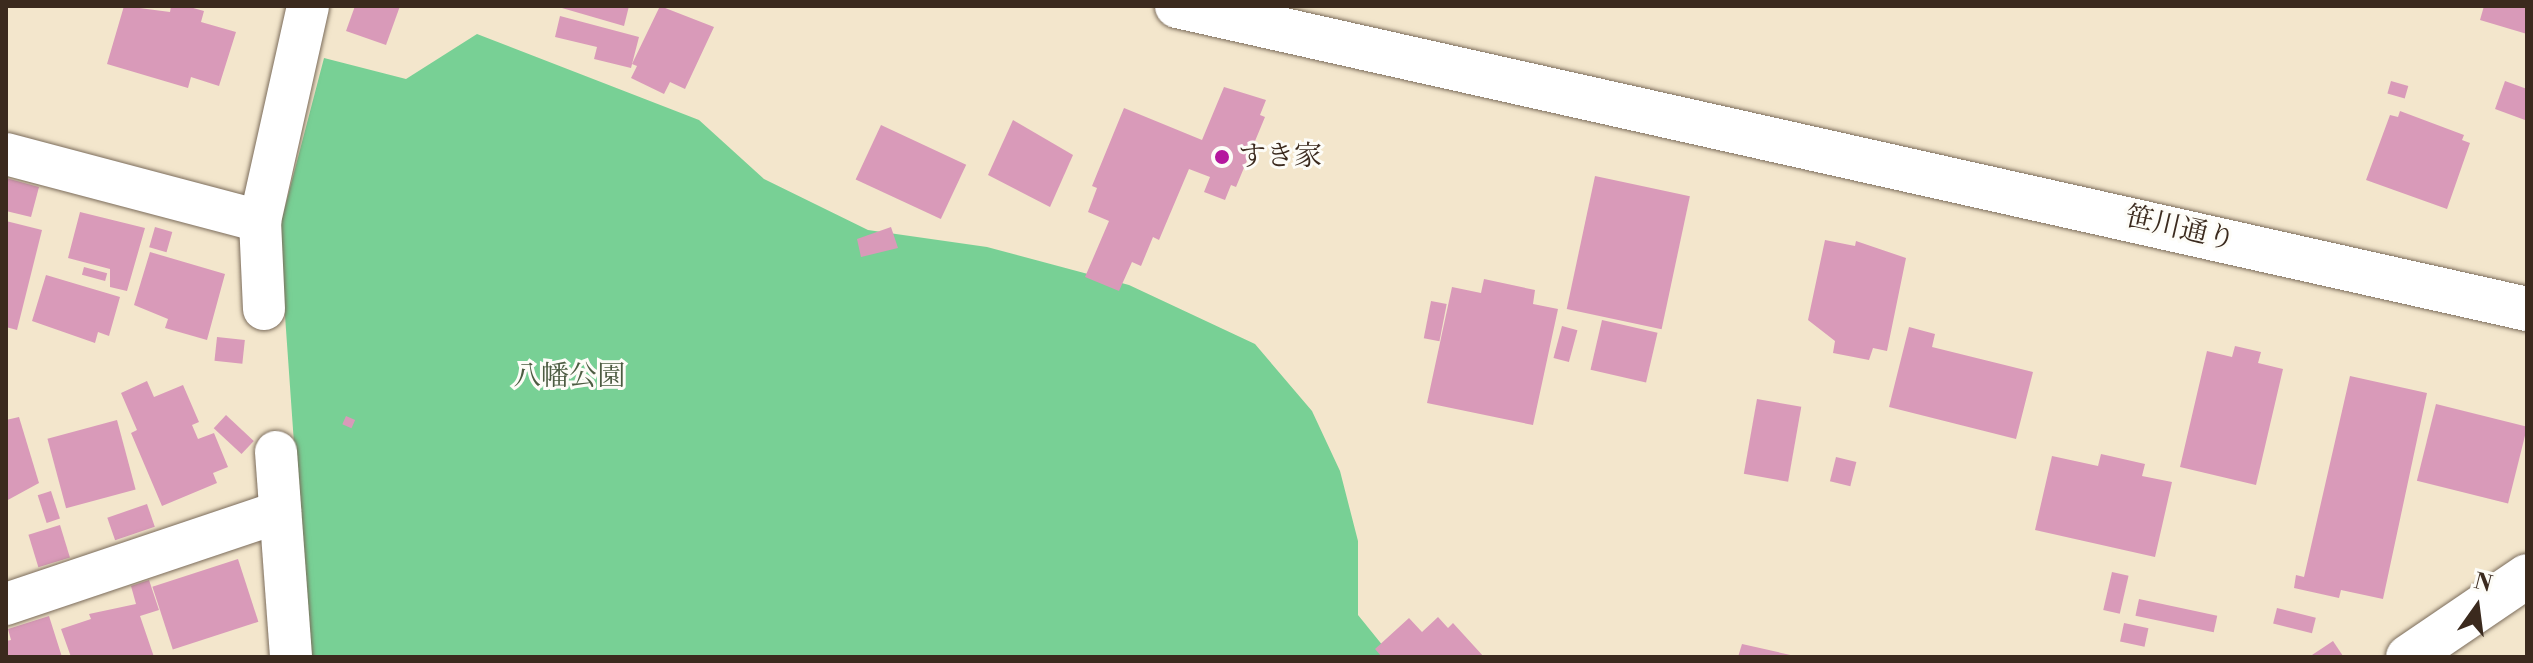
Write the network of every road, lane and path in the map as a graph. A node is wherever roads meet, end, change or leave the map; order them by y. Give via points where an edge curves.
1 (308, 6) edge
2 (1177, 6) edge
3 (6, 154) edge
4 (260, 221) junction
5 (264, 309) dead end
6 (2527, 309) edge
7 (276, 452) dead end
8 (280, 512) junction
9 (2527, 576) edge
10 (6, 604) edge
11 (2411, 656) edge
12 (291, 657) edge

1 - 4 street
2 - 6 street, 笹川通り
3 - 4 street
4 - 5 street
7 - 8 street
8 - 10 street
8 - 12 street
9 - 11 street

